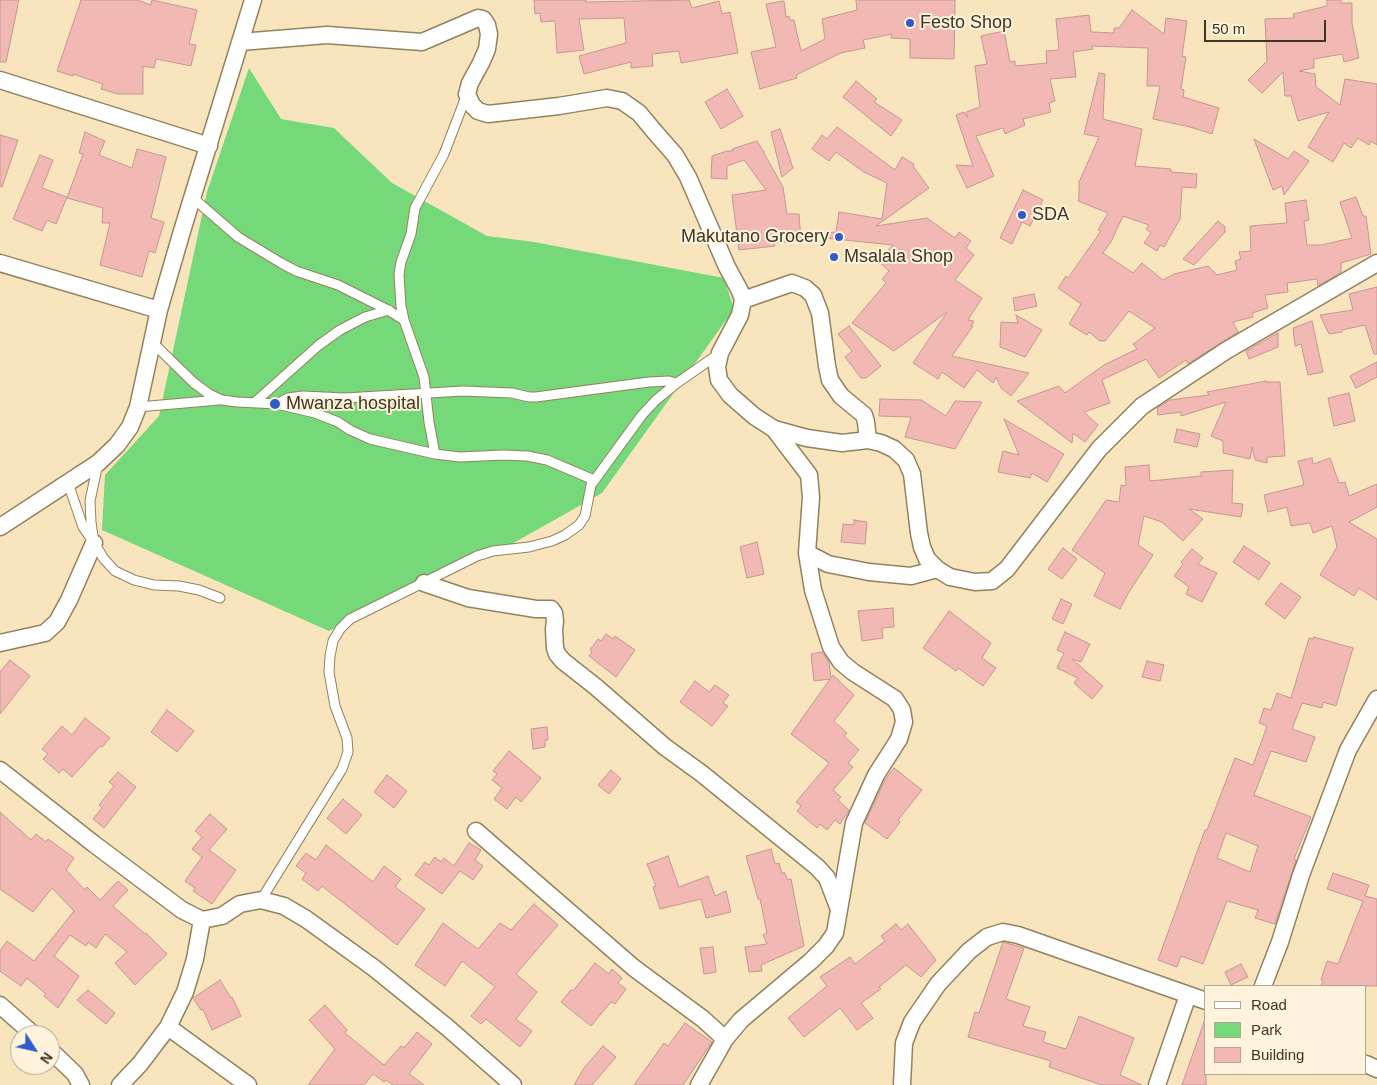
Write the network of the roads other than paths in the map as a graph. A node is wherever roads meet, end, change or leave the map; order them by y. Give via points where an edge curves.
1 (253, 0) edge
2 (240, 42) junction
3 (0, 80) edge
4 (467, 94) junction
5 (209, 146) junction
6 (193, 198) junction
7 (0, 263) edge
8 (1377, 263) edge
9 (743, 300) junction
10 (401, 306) junction
11 (160, 310) junction
12 (388, 310) junction
13 (404, 320) junction
14 (153, 343) junction
15 (720, 353) junction
16 (677, 383) junction
17 (425, 394) junction
18 (222, 400) junction
19 (254, 403) junction
20 (276, 404) junction
21 (138, 407) junction
22 (774, 430) junction
23 (868, 440) junction
24 (435, 454) junction
25 (98, 463) junction
26 (594, 480) junction
27 (68, 483) junction
28 (0, 527) edge
29 (94, 542) junction
30 (808, 553) junction
31 (937, 570) junction
32 (424, 583) junction
33 (220, 598) dead end
34 (0, 642) edge
35 (1377, 699) edge
36 (0, 770) edge
37 (476, 831) dead end
38 (261, 900) junction
39 (839, 910) junction
40 (202, 920) junction
41 (1263, 985) edge
42 (1188, 995) junction
43 (1204, 1000) edge
44 (0, 1005) edge
45 (23, 1025) edge
46 (168, 1028) junction
47 (726, 1039) junction
48 (60, 1060) edge
49 (81, 1085) edge
50 (120, 1085) edge
51 (248, 1085) edge
52 (512, 1085) edge
53 (699, 1085) edge
54 (902, 1085) edge
55 (1157, 1085) edge

1 - 2 street
2 - 4 street via 327,34 422,42 478,18 483,19 489,34 487,48
2 - 5 street
3 - 5 street
4 - 9 street via 478,111 488,114 607,98 622,101 639,114 675,155 688,176
4 - 10 lane via 444,154 415,208 411,234 401,262
5 - 6 street
6 - 11 street
6 - 12 lane via 238,236 282,264 338,285
7 - 11 street
8 - 31 street via 1227,350 1142,406 1098,449 1026,546 992,581 975,582 950,577
9 - 15 street via 740,315
9 - 23 street via 792,283 813,294 820,313 830,380 841,396 864,415
10 - 12 lane
10 - 13 lane
11 - 14 street
12 - 13 lane
12 - 19 lane via 340,330
13 - 17 lane via 424,377
14 - 18 lane via 194,383
14 - 21 street
15 - 16 lane
15 - 22 street via 718,380 730,395
16 - 17 lane via 649,382 536,397 500,392
16 - 26 lane via 642,414
17 - 20 lane via 345,398 303,396
17 - 24 lane
18 - 19 lane
18 - 21 lane
19 - 20 lane
20 - 24 lane via 326,416 370,439
21 - 25 street via 130,427
22 - 23 street via 842,442
22 - 30 street via 809,475
23 - 31 street via 881,442 906,460 912,474 918,533 927,559
24 - 26 lane via 528,456 547,460
25 - 27 street
25 - 29 lane via 90,501
26 - 32 lane via 589,489 585,516 565,535 529,547 477,556
27 - 28 street
27 - 29 lane via 83,527
29 - 33 lane via 115,571 134,580 199,590
29 - 34 street via 57,622 45,633
30 - 31 street via 828,564 869,572 911,576
30 - 39 street via 812,590 831,647 841,662 895,699 902,710 904,722 899,739 876,775 854,823
32 - 38 lane via 350,619 333,641 330,686 347,738 348,752 342,769
32 - 39 street via 482,601 551,610 556,621 555,648 563,661 665,747 812,863 827,878
35 - 41 street via 1348,750
36 - 40 street via 160,894
37 - 47 street via 634,968
38 - 40 street via 240,904 222,916
38 - 52 street via 284,906 306,919 374,968
39 - 47 street via 835,934 826,946 741,1020
40 - 46 street via 195,959
42 - 43 street
42 - 54 street via 1018,935 1003,932 987,936 968,951 938,984 912,1022 904,1043
42 - 55 street
44 - 45 street
46 - 50 street
46 - 51 street
47 - 53 street
48 - 49 street

